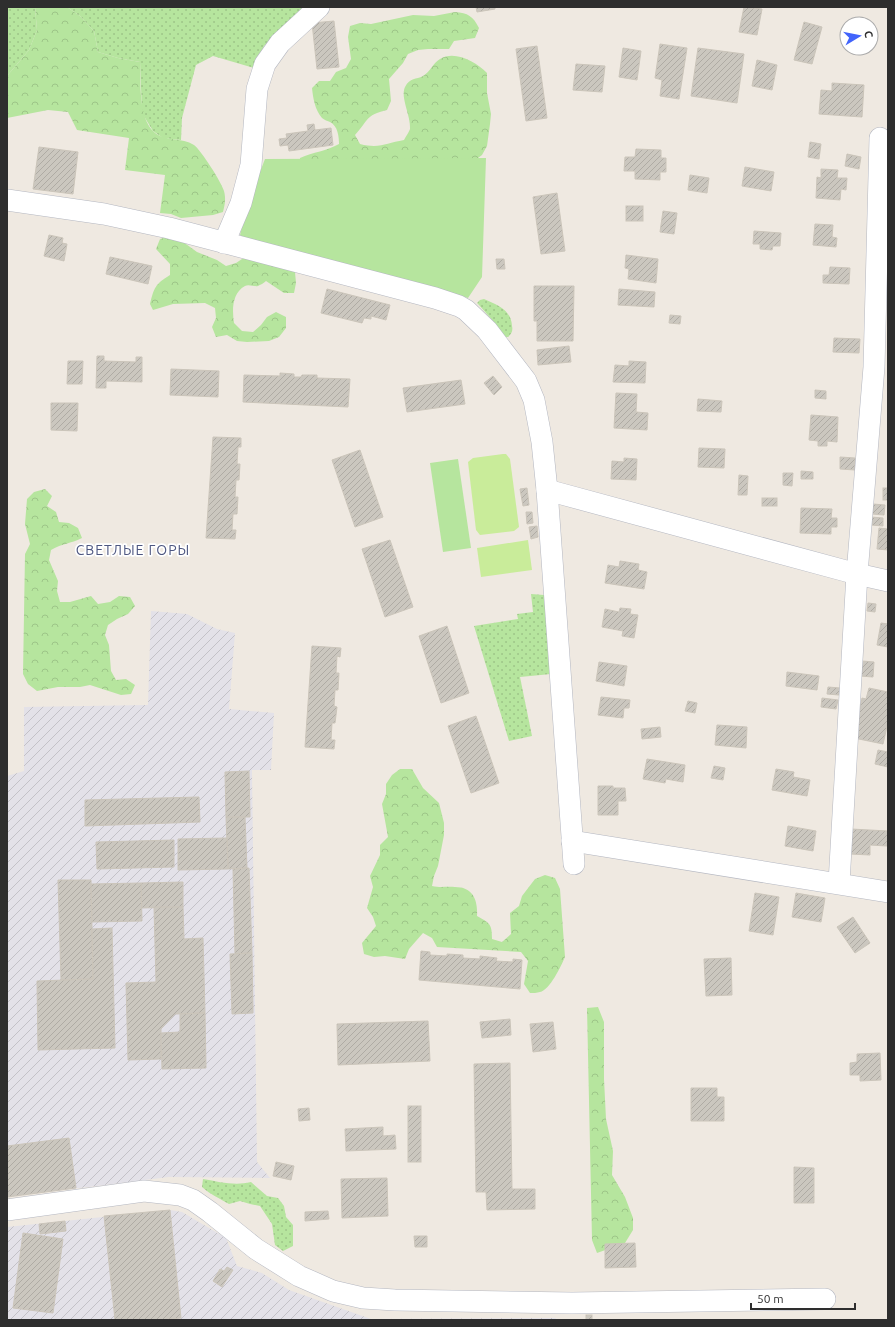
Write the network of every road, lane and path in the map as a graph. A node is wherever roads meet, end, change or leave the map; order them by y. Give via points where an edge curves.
1 (319, 7) edge
2 (880, 138) dead end
3 (7, 200) edge
4 (224, 243) junction
5 (547, 490) junction
6 (857, 574) junction
7 (888, 581) edge
8 (572, 841) junction
9 (574, 864) dead end
10 (838, 883) junction
11 (888, 892) edge
12 (7, 1210) edge
13 (825, 1299) dead end

1 - 4 street via 280,42 265,64 257,89 251,165 241,203
2 - 6 street via 874,367
3 - 4 street via 104,214
4 - 5 street via 435,298 466,310 487,330 529,386 542,442
5 - 6 street
5 - 8 street
6 - 7 street
6 - 10 street
8 - 9 street
8 - 10 street
10 - 11 street
12 - 13 street via 144,1191 180,1195 193,1200 256,1249 299,1276 333,1291 363,1298 406,1301 564,1302

